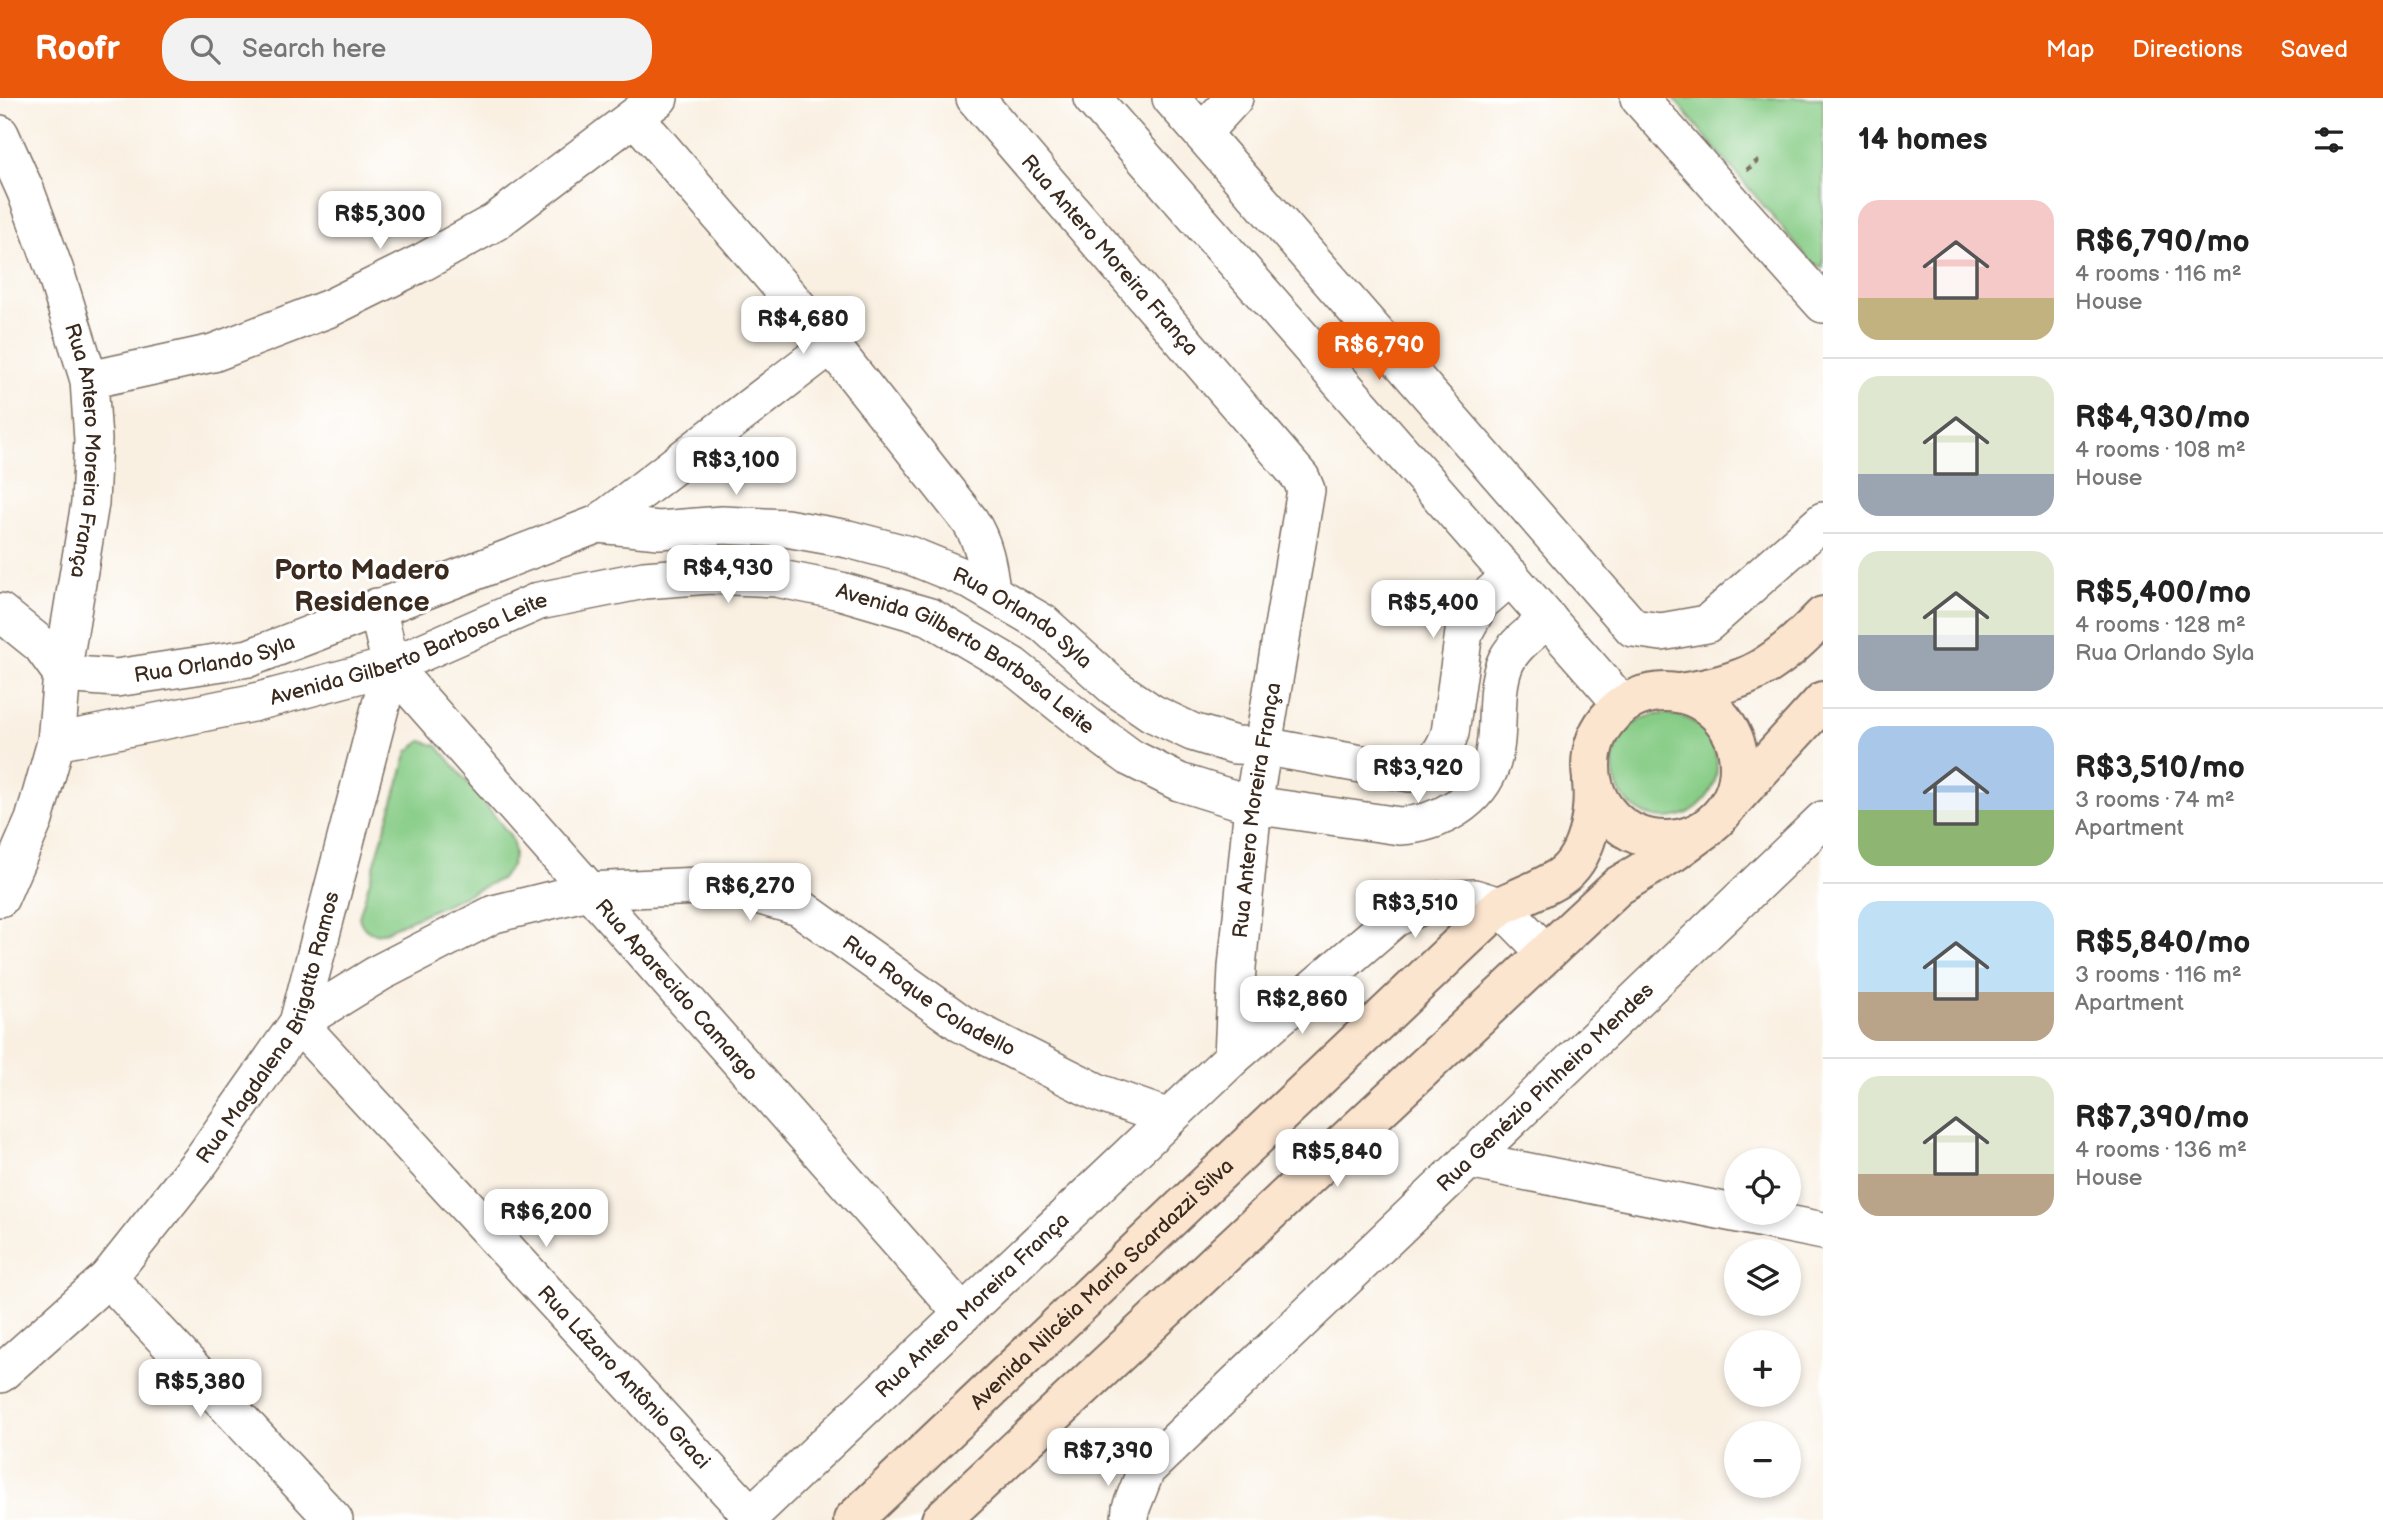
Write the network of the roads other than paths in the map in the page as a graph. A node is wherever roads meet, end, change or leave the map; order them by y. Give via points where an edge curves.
1 (975, 98) edge
2 (1092, 98) edge
3 (1171, 98) edge
4 (1234, 98) edge
5 (1639, 98) edge
6 (647, 108) edge
7 (1202, 133) junction
8 (0, 134) edge
9 (1823, 304) edge
10 (831, 345) junction
11 (89, 380) junction
12 (1823, 521) edge
13 (598, 524) junction
14 (1511, 576) junction
15 (991, 590) junction
16 (377, 607) junction
17 (0, 612) edge
18 (1823, 616) edge
19 (1548, 620) junction
20 (391, 666) junction
21 (62, 674) junction
22 (1679, 692) junction
23 (1823, 701) edge
24 (1622, 704) junction
25 (56, 742) junction
26 (1263, 746) junction
27 (1426, 768) junction
28 (1592, 782) junction
29 (1253, 806) junction
30 (1456, 808) junction
31 (1717, 817) junction
32 (1823, 820) edge
33 (588, 891) junction
34 (0, 898) edge
35 (1500, 906) junction
36 (1546, 953) junction
37 (298, 1023) junction
38 (1233, 1057) junction
39 (1169, 1118) junction
40 (1469, 1160) junction
41 (1823, 1231) edge
42 (108, 1278) junction
43 (963, 1314) junction
44 (0, 1374) edge
45 (749, 1518) edge
46 (334, 1520) edge
47 (853, 1520) edge
48 (941, 1520) edge
49 (1130, 1520) edge

1 - 26 street, Rua Antero Moreira França via 1301,478 1306,490
2 - 14 street
3 - 7 street
4 - 7 street
5 - 9 street
6 - 10 street
6 - 11 street via 495,222 330,308 213,353
7 - 12 street via 1633,628 1661,632 1707,624
8 - 11 street, Rua Antero Moreira França via 55,271
10 - 13 street, Rua Orlando Syla
10 - 15 street via 981,537
11 - 21 street, Rua Antero Moreira França via 93,440 90,503
13 - 15 street, Rua Orlando Syla via 659,530 722,525 786,528 848,538 909,555
13 - 16 street, Rua Orlando Syla
14 - 19 street
14 - 27 street via 1488,594 1468,622 1450,733 1444,749
15 - 26 street, Rua Orlando Syla via 1043,623 1114,687 1152,713 1235,746
16 - 20 street, Rua Magdalena Brigatto Ramos
16 - 21 street, Rua Orlando Syla via 248,658 116,678
17 - 21 street via 41,645
18 - 22 street via 1765,667 1738,680
19 - 24 street
19 - 30 street via 1508,657 1492,761 1478,788
20 - 25 street, Avenida Gilberto Barbosa Leite via 252,703
20 - 29 street, Avenida Gilberto Barbosa Leite via 539,601 644,580 710,575 776,578 930,617 1013,666 1132,758 1179,782
20 - 33 street, Rua Aparecido Camargo
20 - 37 street, Rua Magdalena Brigatto Ramos
21 - 25 street, Rua Antero Moreira França
22 - 24 street via 1640,695
22 - 31 street via 1702,701 1721,716 1734,736 1740,760 1737,784
23 - 31 street
24 - 28 street via 1595,738
25 - 34 street, Rua Antero Moreira França via 34,820
26 - 27 street, Rua Orlando Syla via 1410,774
26 - 29 street, Rua Antero Moreira França
27 - 30 street
28 - 31 street via 1616,823 1637,835 1660,841 1685,838
28 - 35 street, Avenida Nilcéia Maria Scardazzi Silva via 1588,833 1572,863 1561,876
29 - 30 street, Avenida Gilberto Barbosa Leite via 1399,826 1429,822
29 - 38 street, Rua Antero Moreira França
31 - 36 street via 1674,852 1618,886
32 - 40 street, Rua Genézio Pinheiro Mendes
33 - 37 street, Rua Roque Coladello via 494,914 381,972
33 - 39 street, Rua Roque Coladello via 722,885 799,908 961,1024 1099,1093
33 - 43 street, Rua Aparecido Camargo
35 - 36 street
35 - 38 street via 1474,898 1450,898 1395,918
35 - 47 street, Avenida Nilcéia Maria Scardazzi Silva
36 - 48 street
37 - 42 street, Rua Magdalena Brigatto Ramos via 201,1161
37 - 45 street, Rua Lázaro Antônio Graci
38 - 39 street, Rua Antero Moreira França
39 - 43 street, Rua Antero Moreira França
40 - 41 street
40 - 49 street, Rua Genézio Pinheiro Mendes via 1146,1470
42 - 44 street, Rua Magdalena Brigatto Ramos
42 - 46 street
43 - 45 street, Rua Antero Moreira França

